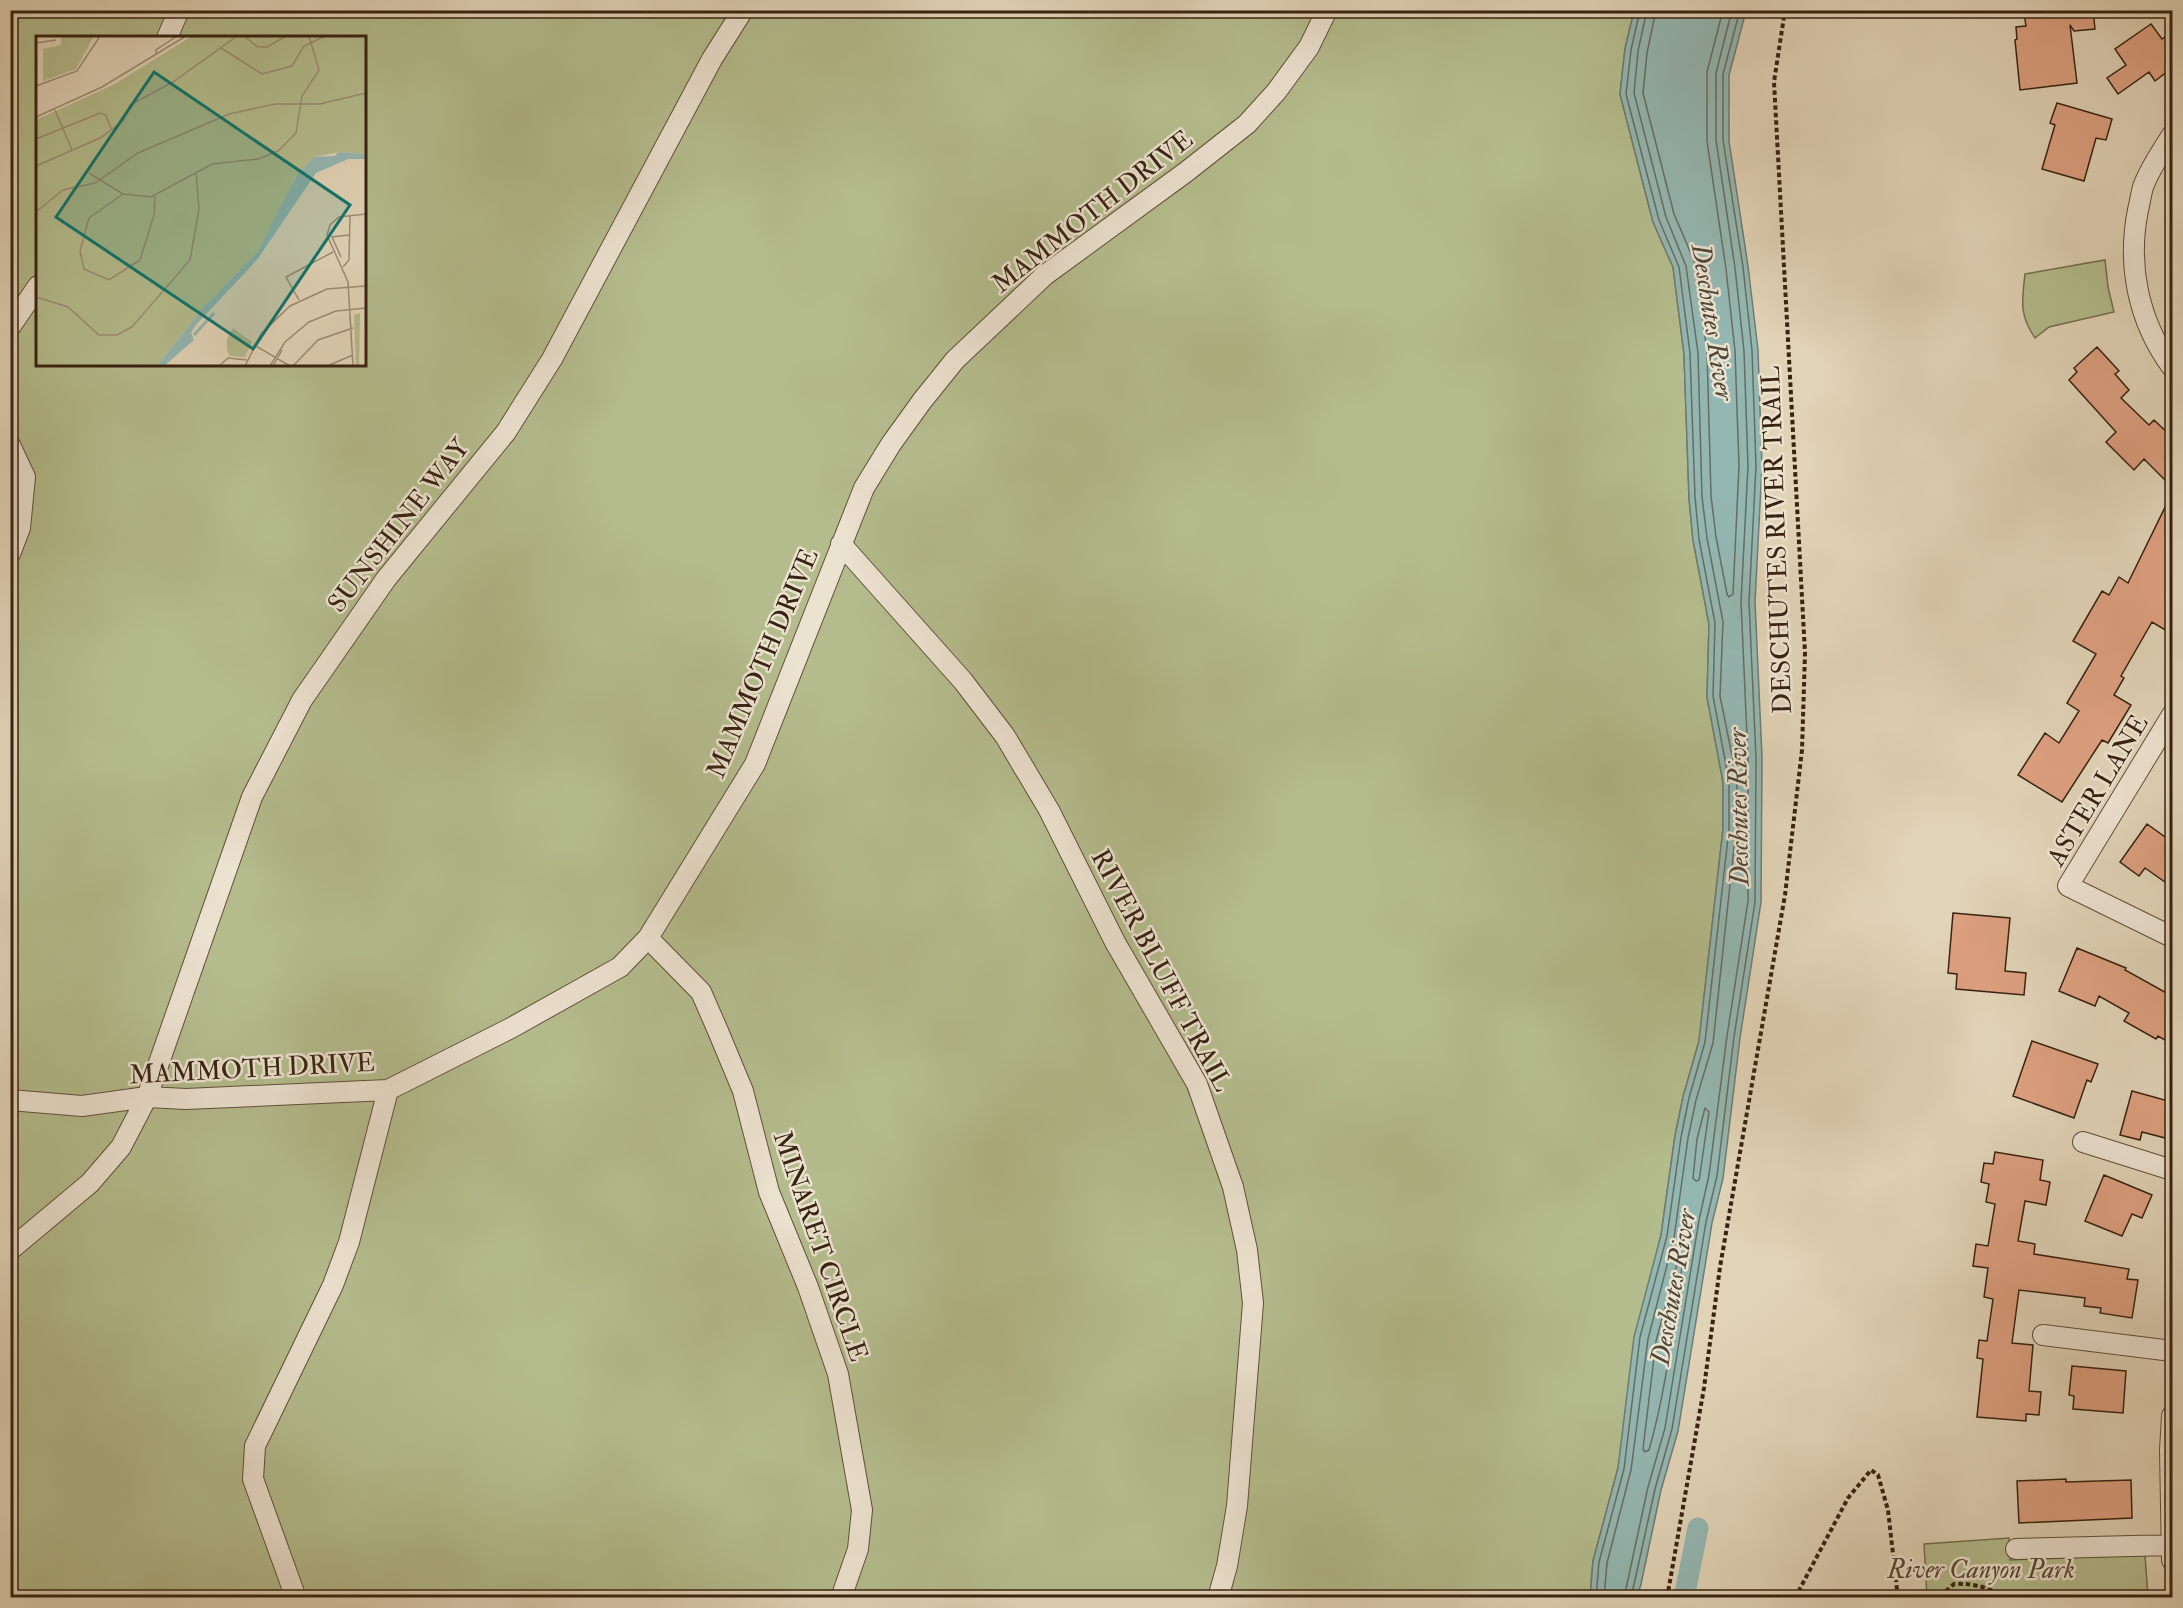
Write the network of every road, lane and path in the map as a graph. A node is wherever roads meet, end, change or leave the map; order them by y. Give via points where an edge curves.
1 (179, 10) edge
2 (743, 10) edge
3 (1328, 10) edge
4 (1785, 10) edge
5 (168, 36) edge
6 (2172, 135) edge
7 (36, 289) edge
8 (10, 327) edge
9 (2172, 367) edge
10 (10, 445) edge
11 (842, 544) junction
12 (10, 554) edge
13 (2172, 715) edge
14 (648, 938) junction
15 (2172, 938) edge
16 (388, 1090) junction
17 (147, 1097) junction
18 (16, 1101) edge
19 (2083, 1142) dead end
20 (2172, 1170) edge
21 (10, 1250) edge
22 (2043, 1335) dead end
23 (2172, 1351) edge
24 (2172, 1416) edge
25 (2172, 1545) edge
26 (2016, 1549) dead end
27 (2172, 1560) edge
28 (296, 1598) edge
29 (841, 1598) edge
30 (1218, 1598) edge
31 (1667, 1598) edge
32 (1796, 1598) edge
33 (1898, 1598) edge
34 (1943, 1598) edge
35 (2007, 1598) edge

1 - 5 street
2 - 17 street, SUNSHINE WAY via 712,59 552,359 506,432 386,579 302,699 252,797
3 - 11 street, MAMMOTH DRIVE via 1309,47 1247,124 1045,275 955,360 891,444 864,488
4 - 31 path, DESCHUTES RIVER TRAIL via 1774,82 1805,653 1802,750 1785,896
6 - 9 street via 2143,188 2133,260 2147,323
7 - 8 street
10 - 12 street via 25,477 20,528
11 - 14 street, MAMMOTH DRIVE via 755,764
11 - 30 street, RIVER BLUFF TRAIL via 963,681 1005,736 1049,810 1115,942 1197,1084 1233,1188 1247,1250 1253,1303 1237,1506
13 - 15 street, ASTER LANE via 2068,886
14 - 16 street, MAMMOTH DRIVE via 620,968
14 - 29 street, MINARET CIRCLE via 701,992 718,1031 743,1091 769,1192 838,1374 862,1510 858,1549
16 - 17 street, MAMMOTH DRIVE via 186,1099
16 - 28 street via 349,1242 333,1285 255,1446 253,1479
17 - 18 street, MAMMOTH DRIVE via 82,1106
17 - 21 street via 121,1147 90,1183
19 - 20 street
22 - 23 street
24 - 25 street
25 - 26 street
25 - 27 street
32 - 33 path via 1848,1498 1871,1470 1878,1475 1888,1510
34 - 35 path via 1954,1584 1972,1583

